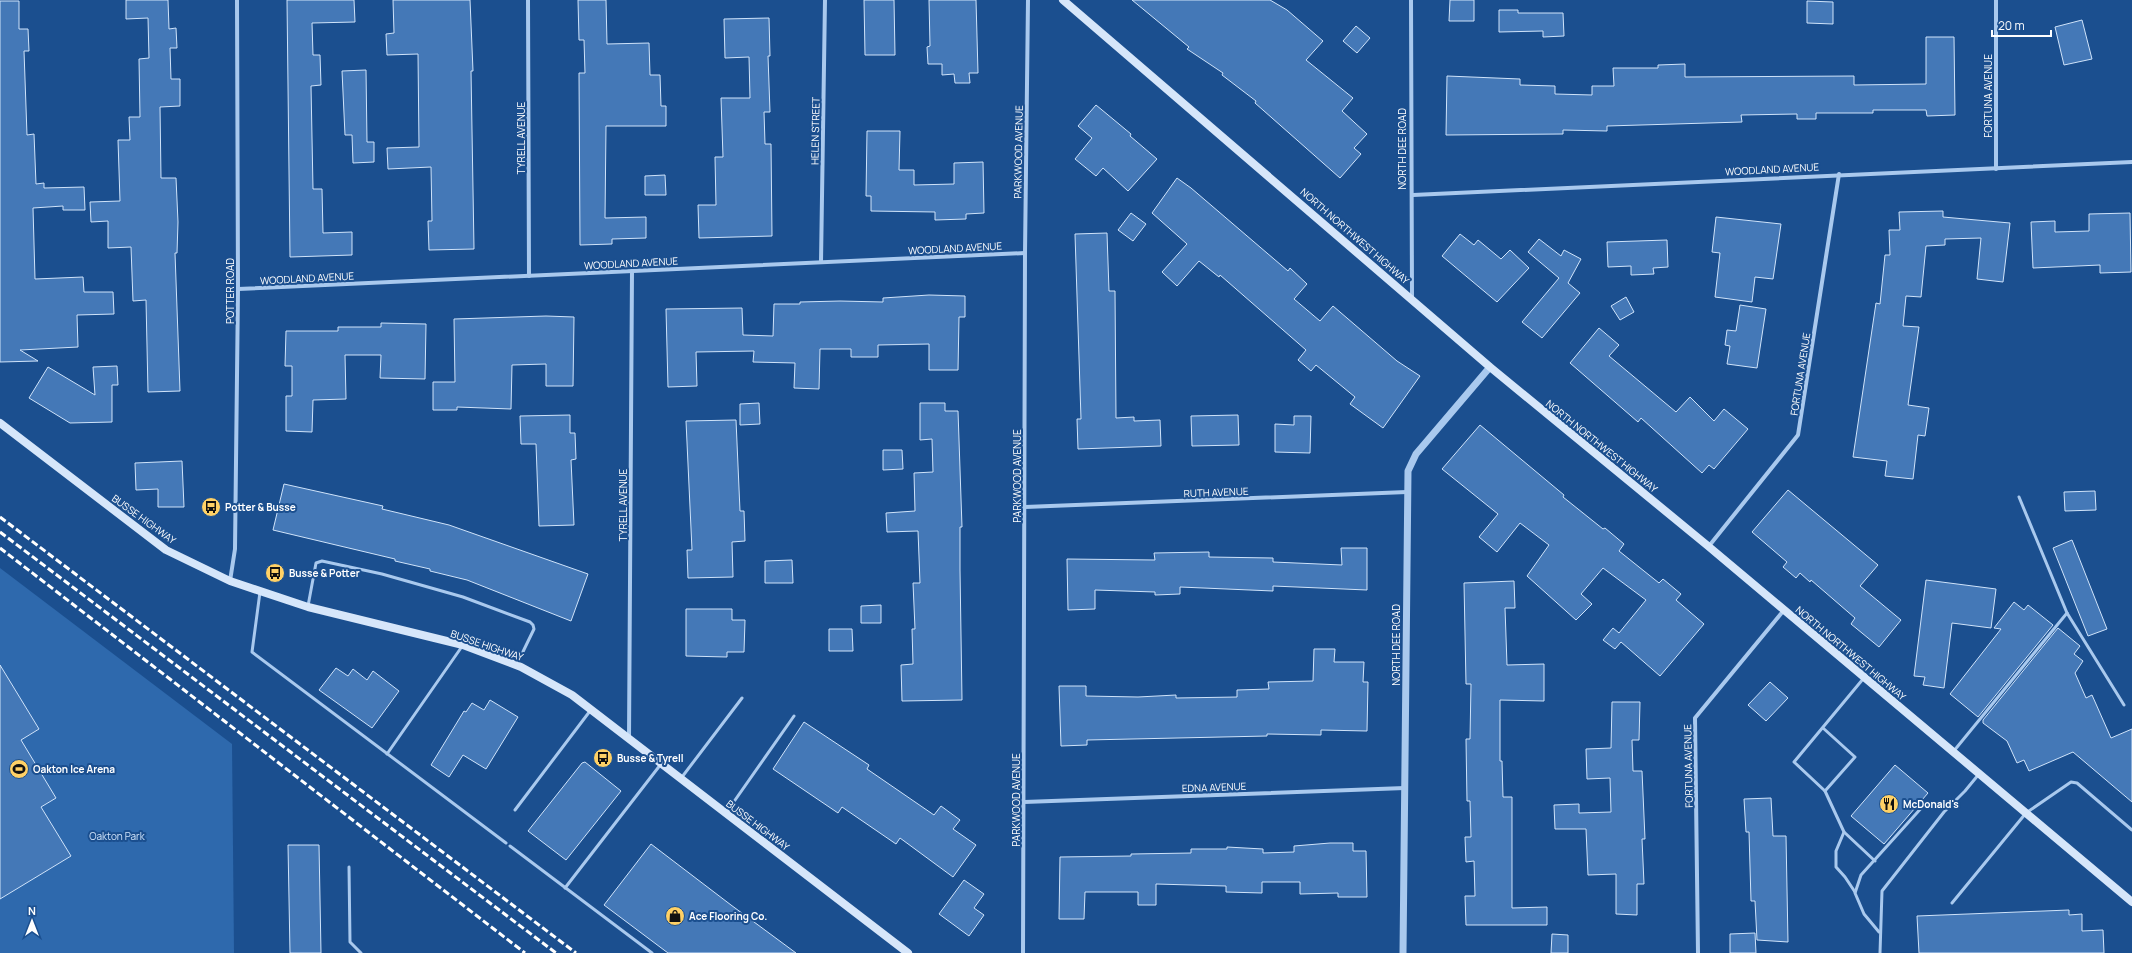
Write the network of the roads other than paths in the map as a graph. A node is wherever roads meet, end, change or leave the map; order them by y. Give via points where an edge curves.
1 (237, 0) edge
2 (528, 0) edge
3 (825, 0) edge
4 (1028, 0) edge
5 (1064, 0) edge
6 (1411, 0) edge
7 (1996, 0) edge
8 (2132, 162) edge
9 (1996, 169) junction
10 (1839, 174) junction
11 (1413, 195) junction
12 (1025, 253) junction
13 (821, 262) junction
14 (632, 271) junction
15 (529, 276) junction
16 (238, 289) junction
17 (1412, 298) junction
18 (1490, 367) junction
19 (0, 423) edge
20 (1407, 492) junction
21 (2019, 497) dead end
22 (1025, 507) junction
23 (1708, 546) junction
24 (230, 581) junction
25 (260, 592) junction
26 (308, 607) junction
27 (1784, 610) junction
28 (2067, 613) junction
29 (463, 645) junction
30 (517, 665) junction
31 (1864, 677) junction
32 (742, 698) dead end
33 (2124, 705) dead end
34 (591, 710) junction
35 (794, 716) dead end
36 (1823, 728) junction
37 (629, 739) junction
38 (1953, 752) junction
39 (387, 754) junction
40 (662, 764) junction
41 (1979, 774) junction
42 (681, 779) junction
43 (1404, 788) junction
44 (1825, 791) junction
45 (1024, 802) junction
46 (1950, 806) junction
47 (515, 810) dead end
48 (726, 813) junction
49 (2026, 813) junction
50 (2132, 830) edge
51 (1844, 832) junction
52 (506, 843) dead end
53 (510, 846) dead end
54 (1875, 861) junction
55 (349, 868) dead end
56 (565, 888) junction
57 (1855, 893) junction
58 (2132, 902) edge
59 (1952, 903) dead end
60 (1879, 932) junction
61 (360, 953) edge
62 (652, 953) edge
63 (908, 953) edge
64 (1022, 953) edge
65 (1403, 953) edge
66 (1698, 953) edge
67 (1880, 953) edge

1 - 16 street, POTTER ROAD
2 - 15 street, TYRELL AVENUE
3 - 13 street, HELEN STREET
4 - 12 street, PARKWOOD AVENUE
5 - 17 main road, NORTH NORTHWEST HIGHWAY
6 - 11 street, NORTH DEE ROAD
7 - 9 street, FORTUNA AVENUE
8 - 9 street, WOODLAND AVENUE
9 - 10 street, WOODLAND AVENUE
10 - 11 street, WOODLAND AVENUE
10 - 23 street, FORTUNA AVENUE via 1798,435
11 - 17 street, NORTH DEE ROAD
12 - 13 street, WOODLAND AVENUE
12 - 22 street, PARKWOOD AVENUE
13 - 14 street, WOODLAND AVENUE
14 - 15 street, WOODLAND AVENUE
14 - 37 street, TYRELL AVENUE
15 - 16 street, WOODLAND AVENUE
16 - 24 street, POTTER ROAD via 235,549
17 - 18 main road, NORTH NORTHWEST HIGHWAY
18 - 20 street, NORTH DEE ROAD via 1416,454 1408,471
18 - 23 main road, NORTH NORTHWEST HIGHWAY
19 - 24 main road, BUSSE HIGHWAY via 166,550
20 - 22 street, RUTH AVENUE
20 - 43 street, NORTH DEE ROAD
21 - 28 lane
22 - 45 street, PARKWOOD AVENUE
23 - 27 main road, NORTH NORTHWEST HIGHWAY
24 - 25 main road, BUSSE HIGHWAY
25 - 26 main road, BUSSE HIGHWAY
25 - 39 lane via 252,652
26 - 29 main road, BUSSE HIGHWAY
26 - 30 lane via 318,561 396,578 463,597 530,622 534,629
27 - 31 main road, NORTH NORTHWEST HIGHWAY
27 - 66 street, FORTUNA AVENUE via 1695,718
28 - 33 lane
28 - 38 lane
29 - 30 main road, BUSSE HIGHWAY
29 - 39 lane
30 - 34 main road, BUSSE HIGHWAY via 572,695
31 - 36 lane
31 - 38 main road, NORTH NORTHWEST HIGHWAY
32 - 42 lane
34 - 37 main road, BUSSE HIGHWAY
34 - 47 lane
35 - 48 lane
36 - 44 lane via 1794,762
36 - 44 lane via 1855,757
37 - 40 main road, BUSSE HIGHWAY
38 - 41 main road, NORTH NORTHWEST HIGHWAY
39 - 52 lane
40 - 42 main road, BUSSE HIGHWAY
40 - 56 lane
41 - 46 lane
41 - 49 main road, NORTH NORTHWEST HIGHWAY
42 - 48 main road, BUSSE HIGHWAY
43 - 45 street, EDNA AVENUE
43 - 65 street, NORTH DEE ROAD
44 - 51 lane
45 - 64 street, PARKWOOD AVENUE
46 - 54 lane via 1924,805
46 - 60 lane via 1882,891
48 - 63 main road, BUSSE HIGHWAY
49 - 50 lane via 2070,782 2074,782
49 - 58 main road, NORTH NORTHWEST HIGHWAY
49 - 59 lane
51 - 54 lane
51 - 57 lane via 1836,851 1836,866
53 - 56 lane
54 - 57 lane via 1861,875
55 - 61 lane via 350,942
56 - 62 lane
57 - 60 lane via 1864,914
60 - 67 lane

